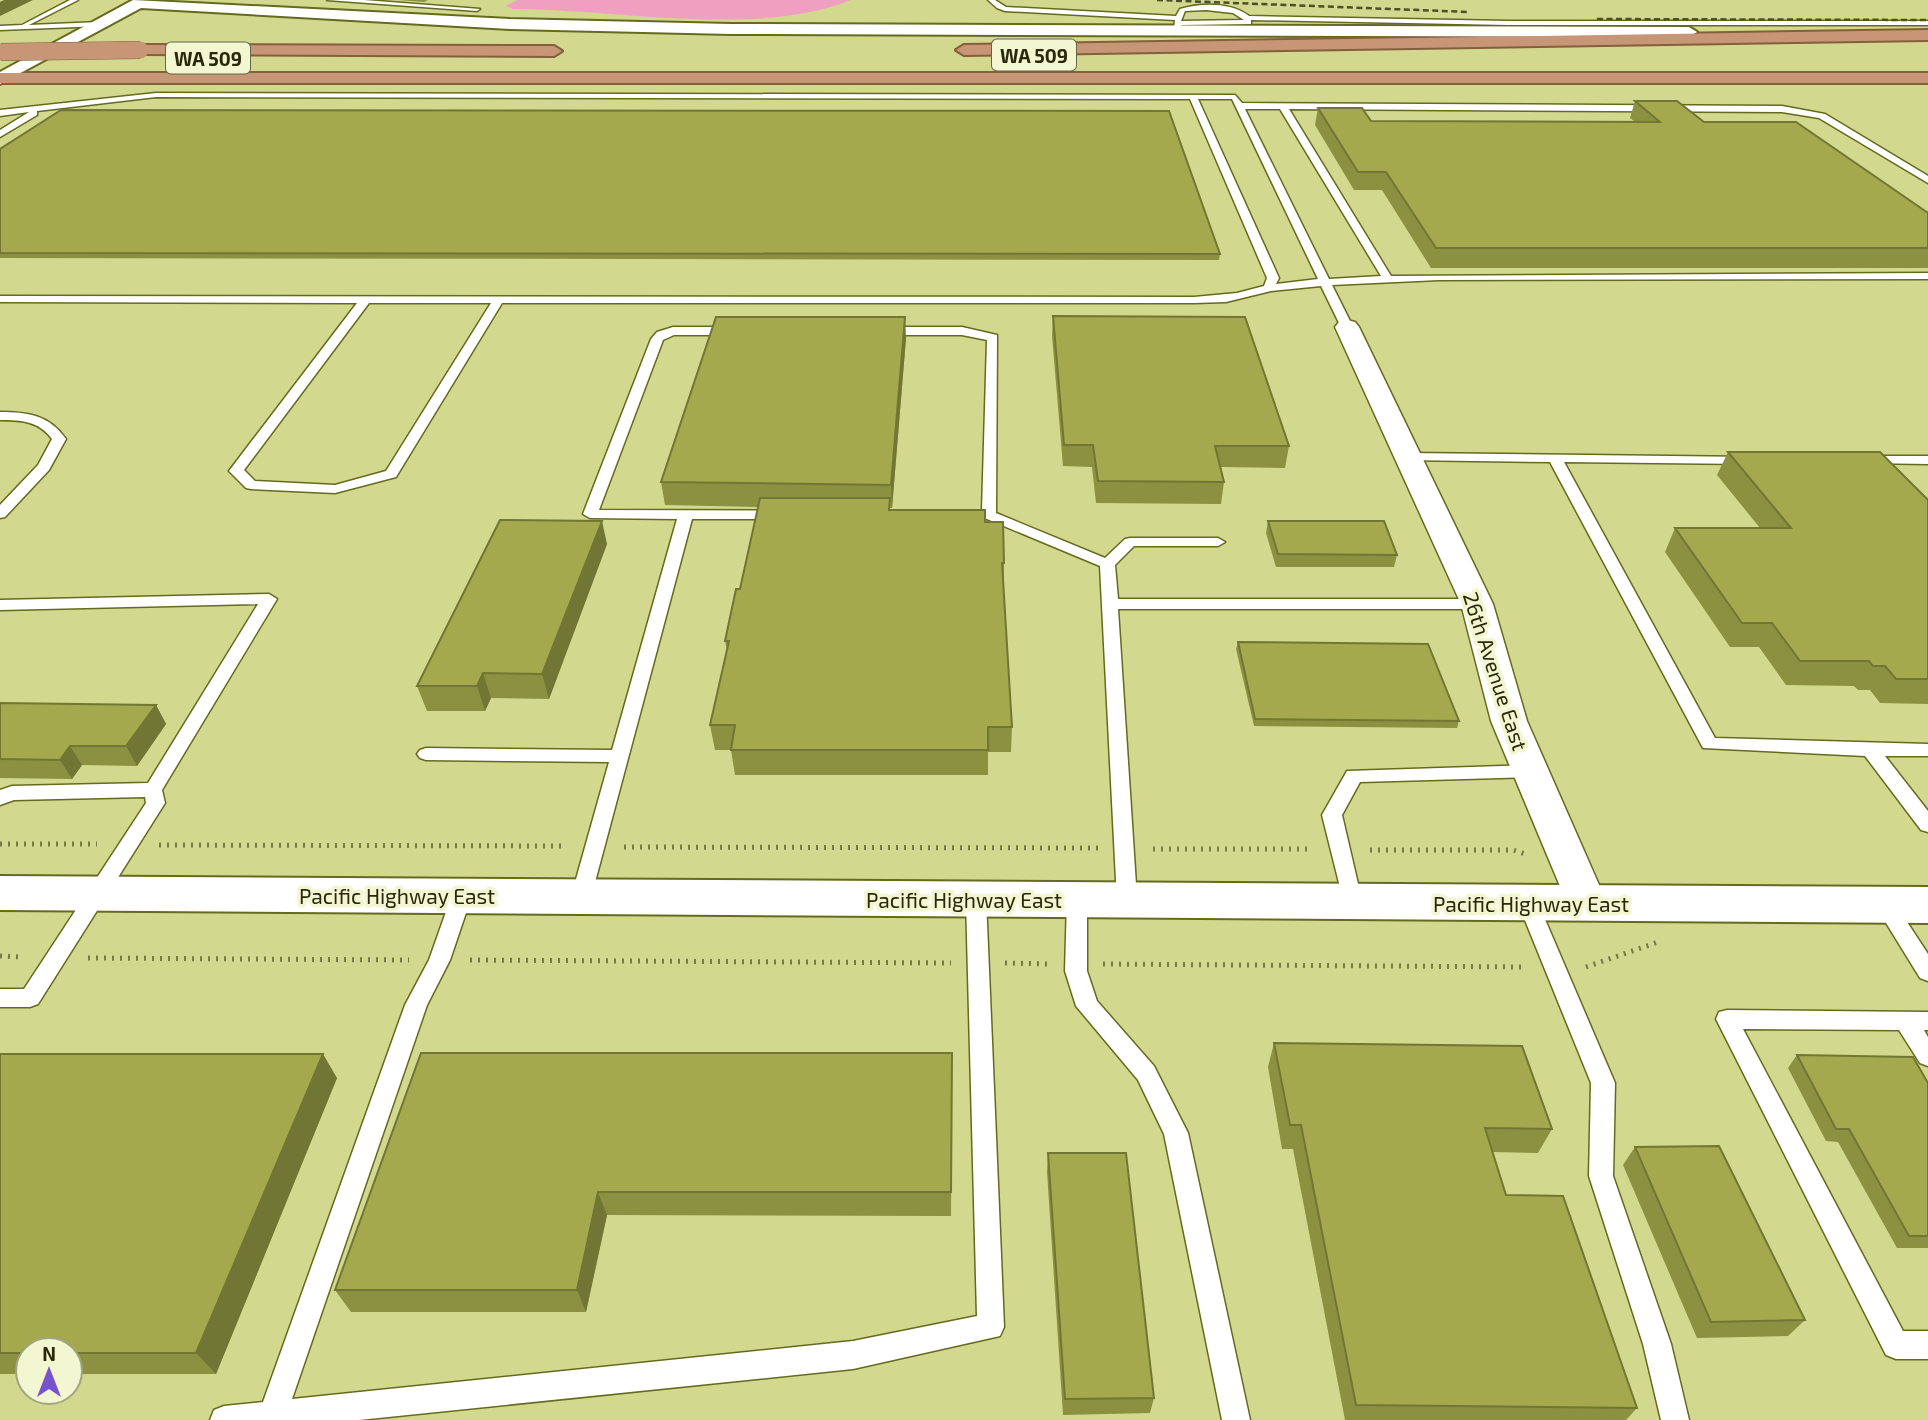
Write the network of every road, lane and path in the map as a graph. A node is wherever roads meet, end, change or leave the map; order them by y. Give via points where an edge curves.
1 (75, 0) edge
2 (330, 0) edge
3 (991, 0) edge
4 (142, 1) edge
5 (210, 3) edge
6 (448, 8) junction
7 (477, 9) dead end
8 (1079, 13) junction
9 (1247, 18) junction
10 (426, 20) junction
11 (1928, 23) edge
12 (100, 24) junction
13 (1178, 24) junction
14 (19, 27) junction
15 (1683, 27) junction
16 (0, 28) edge
17 (1069, 31) junction
18 (1928, 33) edge
19 (0, 52) edge
20 (134, 54) junction
21 (286, 57) junction
22 (1569, 58) dead end
23 (0, 59) edge
24 (620, 60) dead end
25 (1928, 68) edge
26 (1189, 76) junction
27 (2, 78) edge
28 (1928, 78) edge
29 (1193, 97) junction
30 (1240, 106) junction
31 (1283, 106) junction
32 (37, 111) junction
33 (0, 113) edge
34 (0, 134) edge
35 (1928, 180) edge
36 (1928, 276) edge
37 (1326, 282) junction
38 (1389, 282) junction
39 (1269, 288) junction
40 (0, 299) edge
41 (366, 299) junction
42 (498, 300) junction
43 (1347, 327) joint
44 (0, 416) edge
45 (1408, 457) junction
46 (1556, 460) junction
47 (1763, 460) edge
48 (1845, 460) edge
49 (1928, 460) edge
50 (0, 514) edge
51 (686, 514) junction
52 (989, 514) junction
53 (1218, 542) dead end
54 (1107, 564) junction
55 (1110, 604) junction
56 (1477, 604) junction
57 (0, 605) edge
58 (1870, 750) junction
59 (1928, 750) edge
60 (426, 754) dead end
61 (619, 756) junction
62 (1531, 771) junction
63 (153, 790) junction
64 (0, 798) edge
65 (1928, 825) edge
66 (0, 844) edge
67 (130, 845) junction
68 (594, 846) junction
69 (1125, 849) junction
70 (1340, 850) junction
71 (1580, 886) junction
72 (0, 893) edge
73 (99, 893) junction
74 (462, 895) junction
75 (580, 897) junction
76 (976, 899) junction
77 (1077, 900) junction
78 (1127, 900) junction
79 (1352, 901) junction
80 (1528, 903) junction
81 (1885, 905) junction
82 (1928, 905) edge
83 (1, 956) edge
84 (58, 957) junction
85 (439, 960) junction
86 (979, 963) junction
87 (1076, 964) junction
88 (1555, 967) junction
89 (1589, 967) dead end
90 (1928, 972) edge
91 (0, 998) edge
92 (1917, 1020) edge
93 (1928, 1056) edge
94 (1928, 1345) edge
95 (272, 1415) junction
96 (224, 1420) edge
97 (1236, 1420) edge
98 (1675, 1420) edge

1 - 14 lane
2 - 6 lane
3 - 8 lane via 1003,8
4 - 5 street
4 - 12 street
5 - 10 street
6 - 7 lane
6 - 10 lane
8 - 13 lane
8 - 17 lane
9 - 13 lane via 1248,22 1240,23
9 - 13 lane via 1239,12 1194,8 1184,9
9 - 15 lane
10 - 17 street via 719,29
11 - 15 lane
12 - 14 lane
12 - 27 street
13 - 15 street
13 - 17 street
14 - 16 lane
15 - 18 highway
18 - 22 highway, WA 509 via 946,52
19 - 20 highway, WA 509, bridge
20 - 21 highway, WA 509
20 - 21 highway, WA 509 via 574,55
20 - 23 highway, WA 509
21 - 26 highway
24 - 25 highway, WA 509
26 - 27 highway
26 - 28 highway
29 - 30 lane via 1235,97
29 - 32 lane via 156,95
29 - 39 lane via 1273,278
30 - 31 lane
30 - 37 lane
31 - 35 lane via 1782,108 1822,116
31 - 38 lane
32 - 33 lane
32 - 34 lane
36 - 38 lane via 1439,277
37 - 38 lane
37 - 39 lane
37 - 43 lane
39 - 42 lane via 1230,299 1195,300
40 - 41 lane
41 - 42 lane
41 - 42 lane via 236,471 251,485 335,489 391,474
43 - 45 street, 26th Avenue East
44 - 50 lane via 28,416 51,426 59,439 44,467
45 - 46 lane
45 - 56 street, 26th Avenue East
46 - 47 lane
46 - 58 lane via 1709,744
48 - 49 lane
51 - 52 lane
51 - 52 lane via 590,514 657,340 673,331 962,331 993,338
51 - 61 lane
52 - 54 lane
53 - 54 lane via 1130,542
54 - 55 lane
55 - 56 lane
55 - 69 lane
56 - 62 street, 26th Avenue East via 1509,721
57 - 63 lane via 269,599
58 - 59 lane
58 - 65 lane
60 - 61 lane
61 - 68 lane
62 - 70 lane via 1354,776 1332,815
62 - 71 street, 26th Avenue East
63 - 64 lane via 12,793
63 - 67 lane via 156,803
66 - 67 path
67 - 68 path
67 - 73 lane
68 - 69 path
68 - 75 lane
69 - 70 path
69 - 78 lane
70 - 71 path via 1513,850
70 - 79 lane
71 - 80 street, Pacific Highway East
71 - 81 street, Pacific Highway East
72 - 73 street, Pacific Highway East
73 - 74 street, Pacific Highway East
73 - 84 lane
74 - 75 street, Pacific Highway East
74 - 85 lane
75 - 76 street, Pacific Highway East
76 - 77 street, Pacific Highway East
76 - 86 lane
77 - 78 street, Pacific Highway East
77 - 87 lane
78 - 79 street, Pacific Highway East
79 - 80 street, Pacific Highway East
80 - 88 lane
81 - 82 street, Pacific Highway East
81 - 90 lane
83 - 84 path
84 - 85 path
84 - 91 lane via 30,998
85 - 86 path
85 - 95 lane via 416,1005
86 - 87 path
86 - 95 lane via 990,1327 853,1355
87 - 88 path
87 - 97 lane via 1087,1006 1146,1073 1177,1133
88 - 89 path
88 - 98 lane via 1603,1083 1601,1176 1657,1344
92 - 93 lane
92 - 94 lane via 1727,1019 1896,1345
95 - 96 lane

